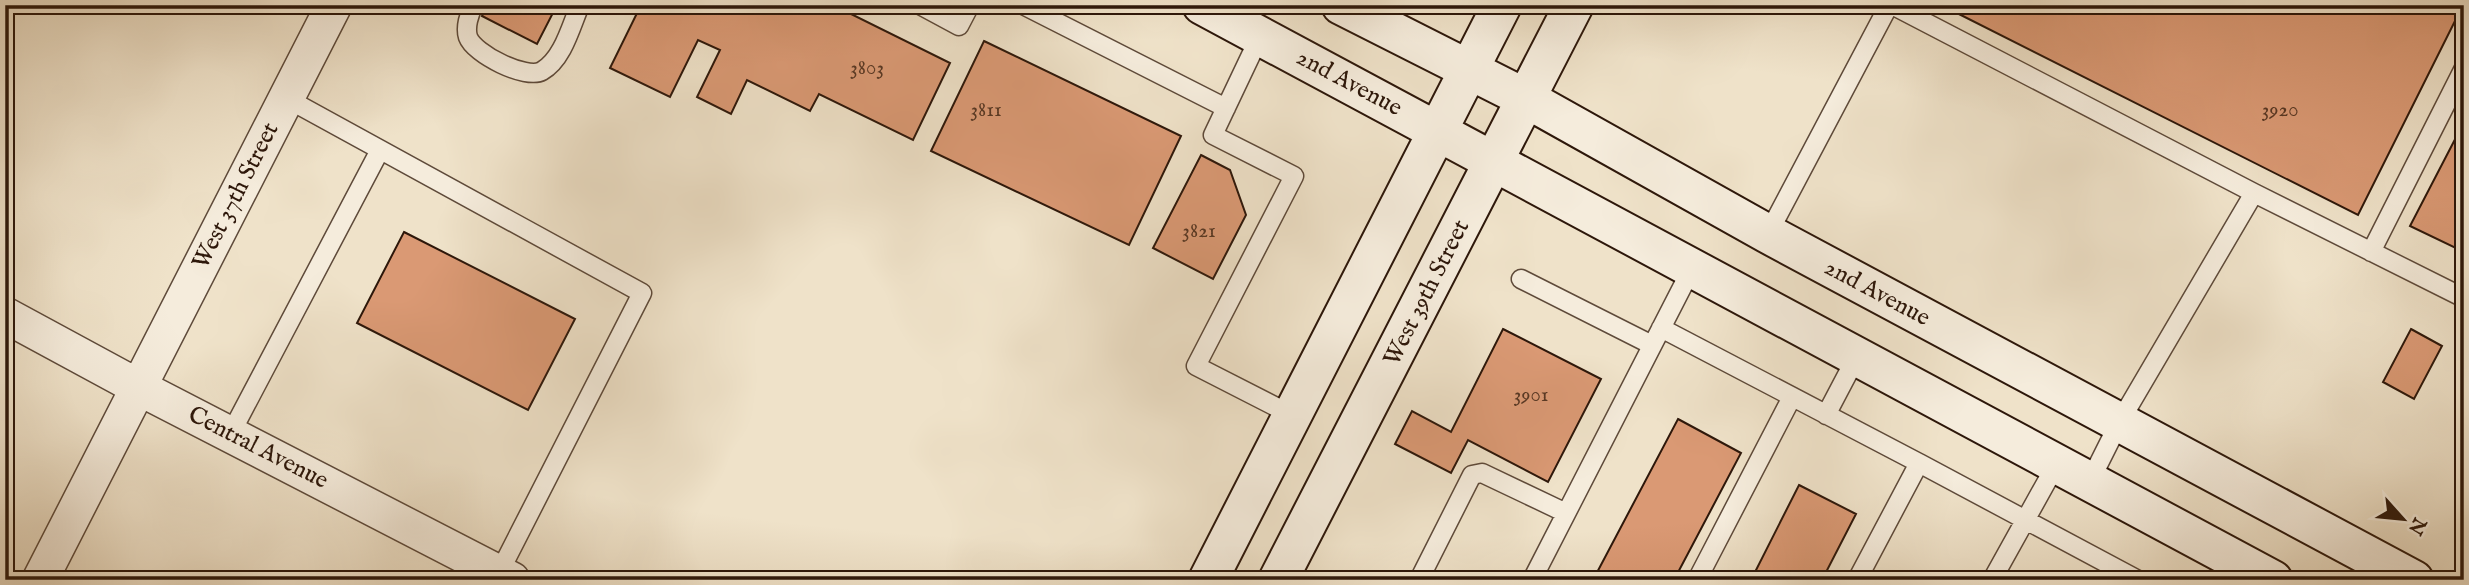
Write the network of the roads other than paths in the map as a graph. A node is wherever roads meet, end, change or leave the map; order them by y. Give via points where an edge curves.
1 (334, 5) edge
2 (474, 5) edge
3 (580, 5) edge
4 (920, 5) edge
5 (970, 5) edge
6 (1023, 5) edge
7 (1202, 5) edge
8 (1341, 5) edge
9 (1502, 5) edge
10 (1574, 5) edge
11 (1891, 5) edge
12 (1260, 36) junction
13 (2464, 68) edge
14 (1469, 69) junction
15 (286, 98) junction
16 (1527, 99) junction
17 (1226, 108) junction
18 (1438, 130) junction
19 (380, 150) junction
20 (1495, 161) junction
21 (2255, 193) junction
22 (1768, 234) junction
23 (2371, 252) junction
24 (1692, 268) junction
25 (1521, 279) dead end
26 (2464, 298) edge
27 (5, 315) edge
28 (1661, 328) junction
29 (1652, 345) junction
30 (1857, 356) junction
31 (138, 387) junction
32 (1792, 397) junction
33 (1292, 415) junction
34 (1826, 415) junction
35 (2119, 423) junction
36 (231, 433) junction
37 (1919, 463) junction
38 (2057, 463) junction
39 (2090, 481) junction
40 (1566, 513) junction
41 (2025, 520) junction
42 (505, 576) edge
43 (40, 580) edge
44 (1208, 580) edge
45 (1278, 580) edge
46 (1419, 580) edge
47 (1532, 580) edge
48 (1698, 580) edge
49 (1857, 580) edge
50 (1992, 580) edge
51 (2138, 580) edge
52 (2273, 580) edge
53 (2414, 580) edge

1 - 15 street, West 37th Street
2 - 3 lane via 467,24 474,46 530,74 541,72 561,50
4 - 5 lane via 959,26
6 - 17 lane
7 - 12 main road, 2nd Avenue
8 - 14 main road, 2nd Avenue
9 - 14 main road
10 - 16 main road, West 39th Street
11 - 21 lane
11 - 22 lane
12 - 17 lane
12 - 18 main road, 2nd Avenue
13 - 23 lane
14 - 16 main road, 2nd Avenue
14 - 18 main road
15 - 19 lane
15 - 31 street, West 37th Street
16 - 20 main road, West 39th Street
16 - 22 main road, 2nd Avenue
17 - 33 lane via 1213,135 1294,176 1196,366
18 - 20 main road, 2nd Avenue
18 - 33 main road
19 - 36 lane
19 - 42 lane via 642,293
20 - 24 main road, 2nd Avenue
20 - 45 main road, West 39th Street
21 - 23 lane
21 - 35 lane
22 - 35 main road, 2nd Avenue
23 - 26 lane
24 - 28 lane
24 - 30 main road, 2nd Avenue
25 - 29 lane
27 - 31 street, Central Avenue
28 - 29 lane
28 - 32 lane
29 - 40 lane
30 - 34 lane
30 - 38 main road, 2nd Avenue
31 - 36 street, Central Avenue
31 - 43 street, West 37th Street
32 - 34 lane
32 - 48 lane
33 - 44 main road
34 - 37 lane
35 - 39 lane
35 - 53 main road, 2nd Avenue
36 - 42 street, Central Avenue
37 - 41 lane
37 - 49 lane
38 - 39 main road, 2nd Avenue
38 - 41 lane
39 - 52 main road, 2nd Avenue
40 - 46 lane via 1482,473 1472,475
40 - 47 lane
41 - 50 lane
41 - 51 lane

